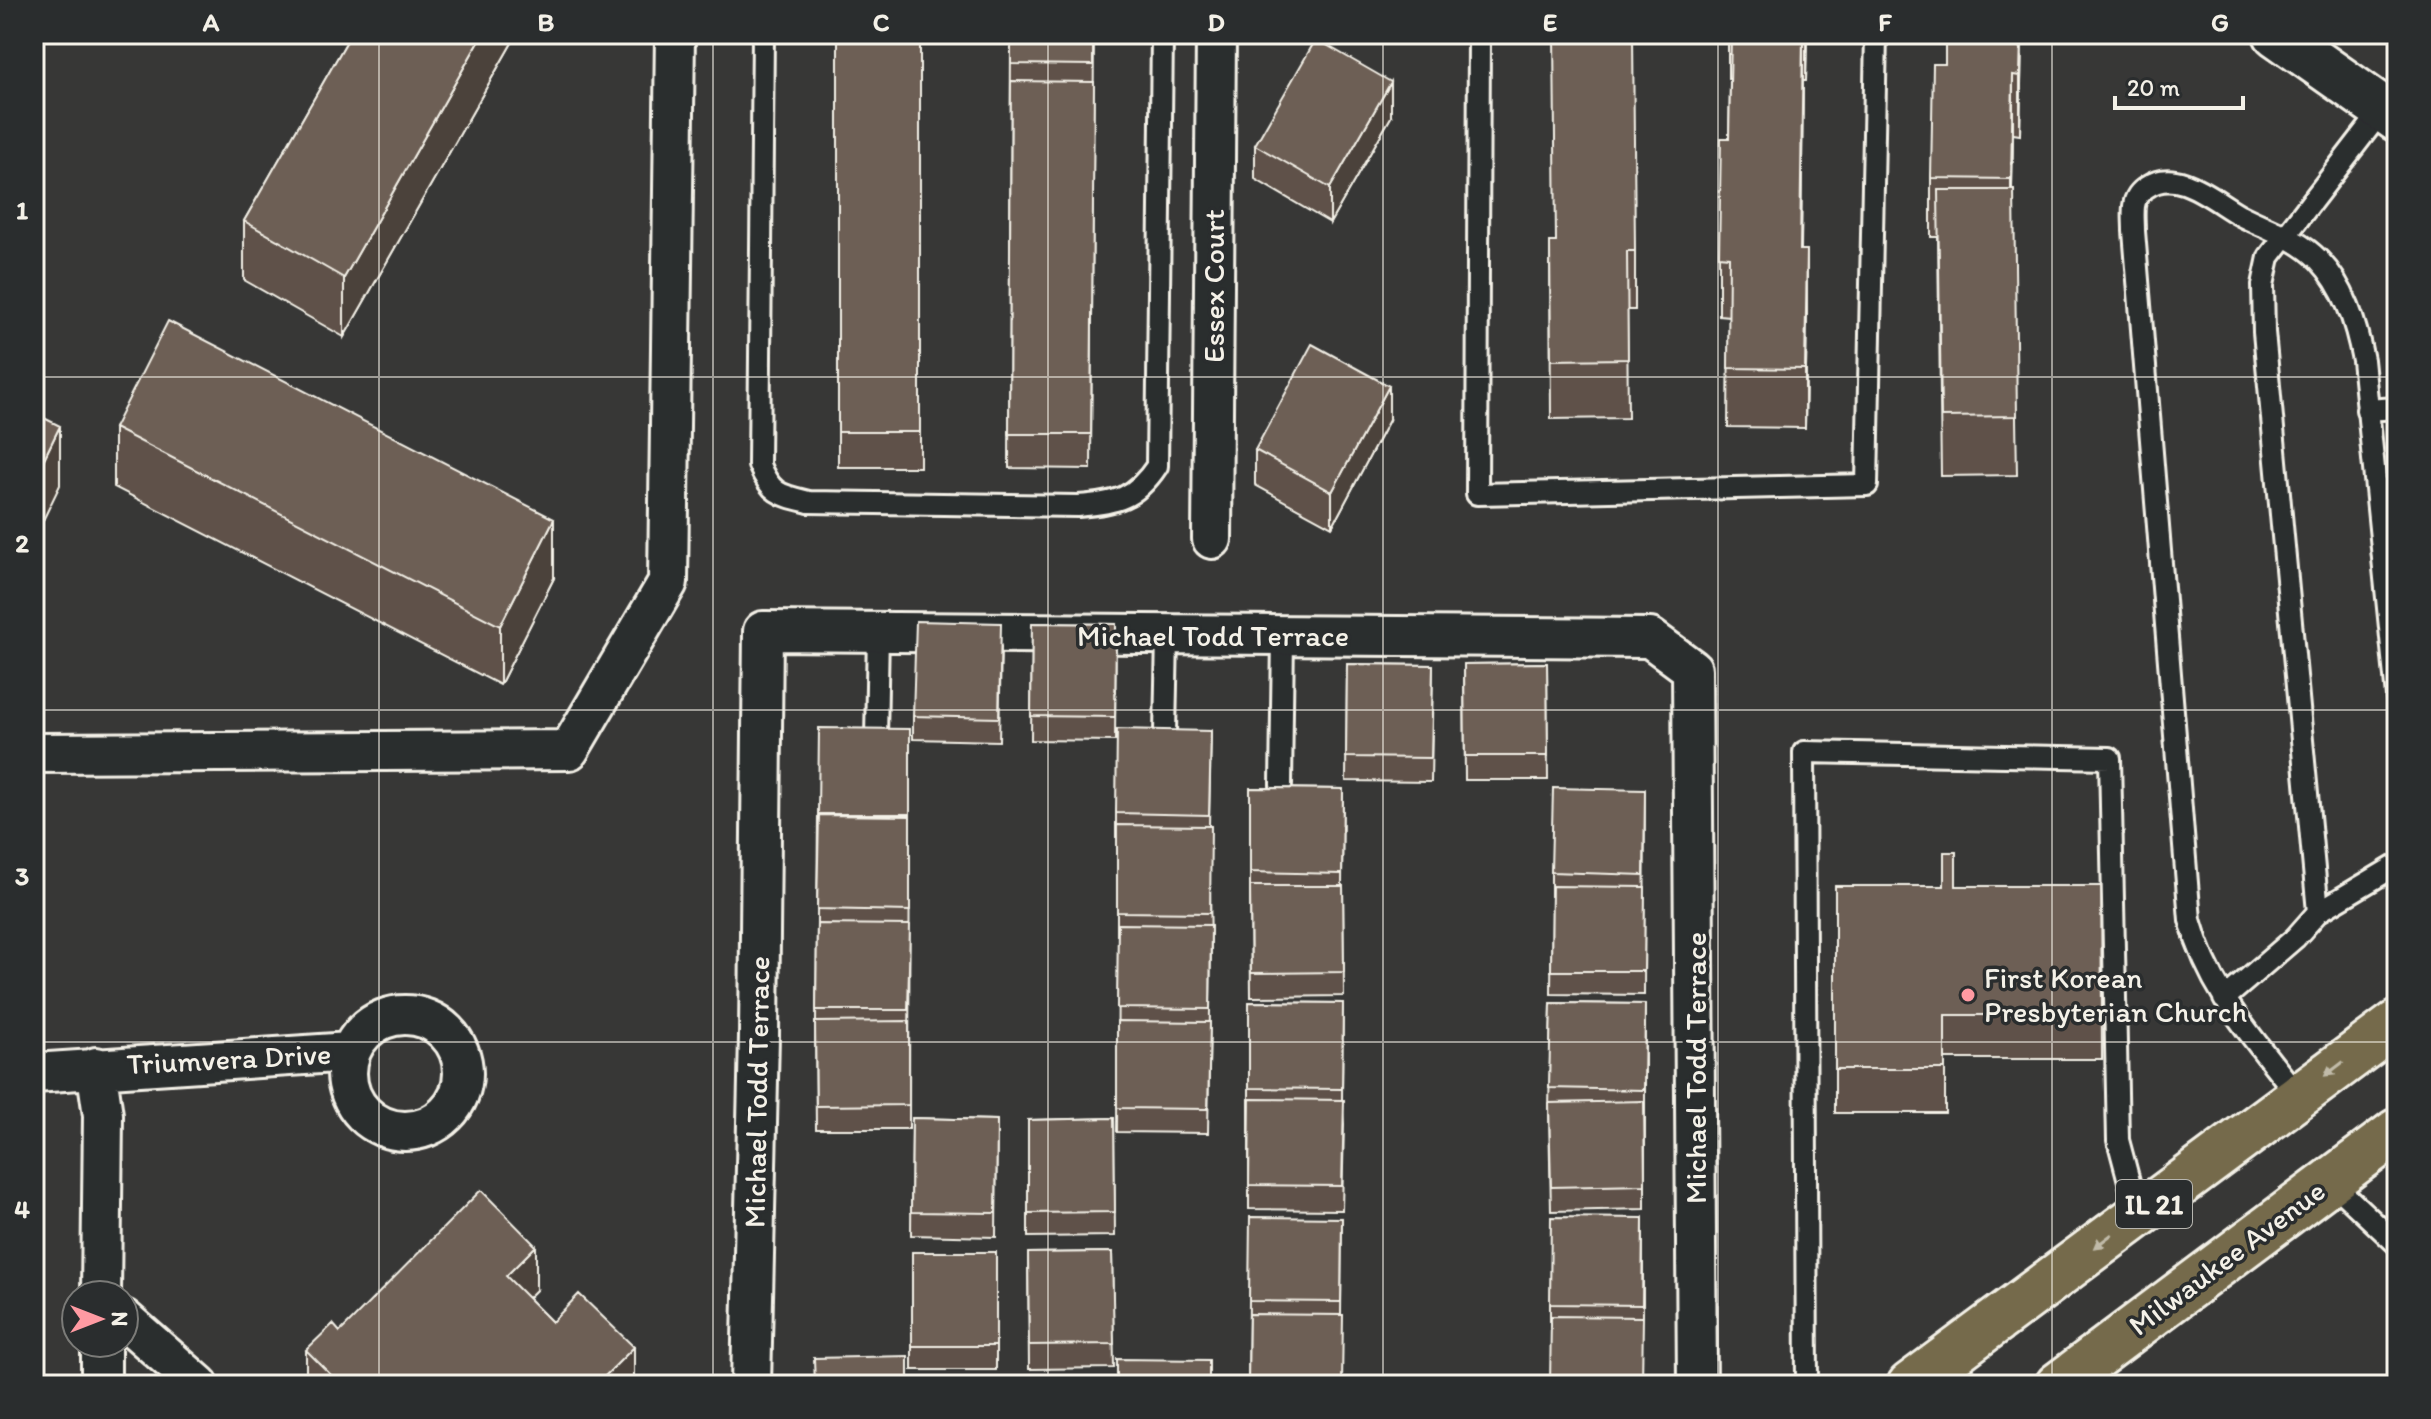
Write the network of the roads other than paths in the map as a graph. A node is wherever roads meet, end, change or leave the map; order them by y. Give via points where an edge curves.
1 (675, 34) edge
2 (763, 34) edge
3 (1162, 34) edge
4 (1216, 34) edge
5 (1479, 34) edge
6 (1876, 34) edge
7 (2276, 34) edge
8 (2390, 114) edge
9 (2284, 236) junction
10 (2397, 408) edge
11 (2367, 410) junction
12 (1212, 539) dead end
13 (878, 632) junction
14 (1167, 636) junction
15 (1283, 636) junction
16 (2397, 697) edge
17 (1165, 733) edge
18 (876, 738) edge
19 (34, 753) edge
20 (1281, 785) edge
21 (2397, 865) edge
22 (2318, 912) junction
23 (2224, 999) junction
24 (2397, 1023) edge
25 (350, 1052) dead end
26 (96, 1067) junction
27 (34, 1073) edge
28 (2298, 1096) junction
29 (2397, 1131) edge
30 (2330, 1181) junction
31 (2138, 1215) junction
32 (2397, 1244) edge
33 (101, 1279) edge
34 (140, 1333) edge
35 (101, 1359) edge
36 (101, 1385) edge
37 (199, 1385) edge
38 (751, 1385) edge
39 (1697, 1385) edge
40 (1807, 1385) edge
41 (1910, 1385) edge
42 (2058, 1385) edge

1 - 19 street via 668,582 569,750
2 - 3 lane via 759,465 768,486 809,502 1078,506 1128,496 1144,486 1157,466
4 - 12 street, Essex Court
5 - 6 lane via 1477,494 1867,485
7 - 8 main road
8 - 9 lane
9 - 11 lane via 2320,261 2348,305 2361,349
9 - 22 lane via 2269,257 2263,285 2264,332
9 - 23 lane via 2182,182 2160,179 2140,192 2134,205 2190,920 2199,953
10 - 11 lane
11 - 16 lane
13 - 14 street, Michael Todd Terrace
13 - 18 lane
13 - 38 street, Michael Todd Terrace via 763,631
14 - 15 street, Michael Todd Terrace
14 - 17 lane
15 - 20 lane
15 - 39 street, Michael Todd Terrace via 1650,638 1692,669
21 - 22 lane
22 - 23 lane
23 - 28 lane
24 -> 28 main road, IL 21
25 - 26 street, Triumvera Drive
26 - 27 street
26 - 33 street, Triumvera Drive via 103,1115
28 - 31 main road, IL 21
29 - 30 main road, Milwaukee Avenue
30 - 32 lane
30 - 42 main road, Milwaukee Avenue
31 - 40 lane via 2118,1140 2110,758 1804,752
31 -> 41 main road, IL 21
34 - 37 street
35 - 36 street

